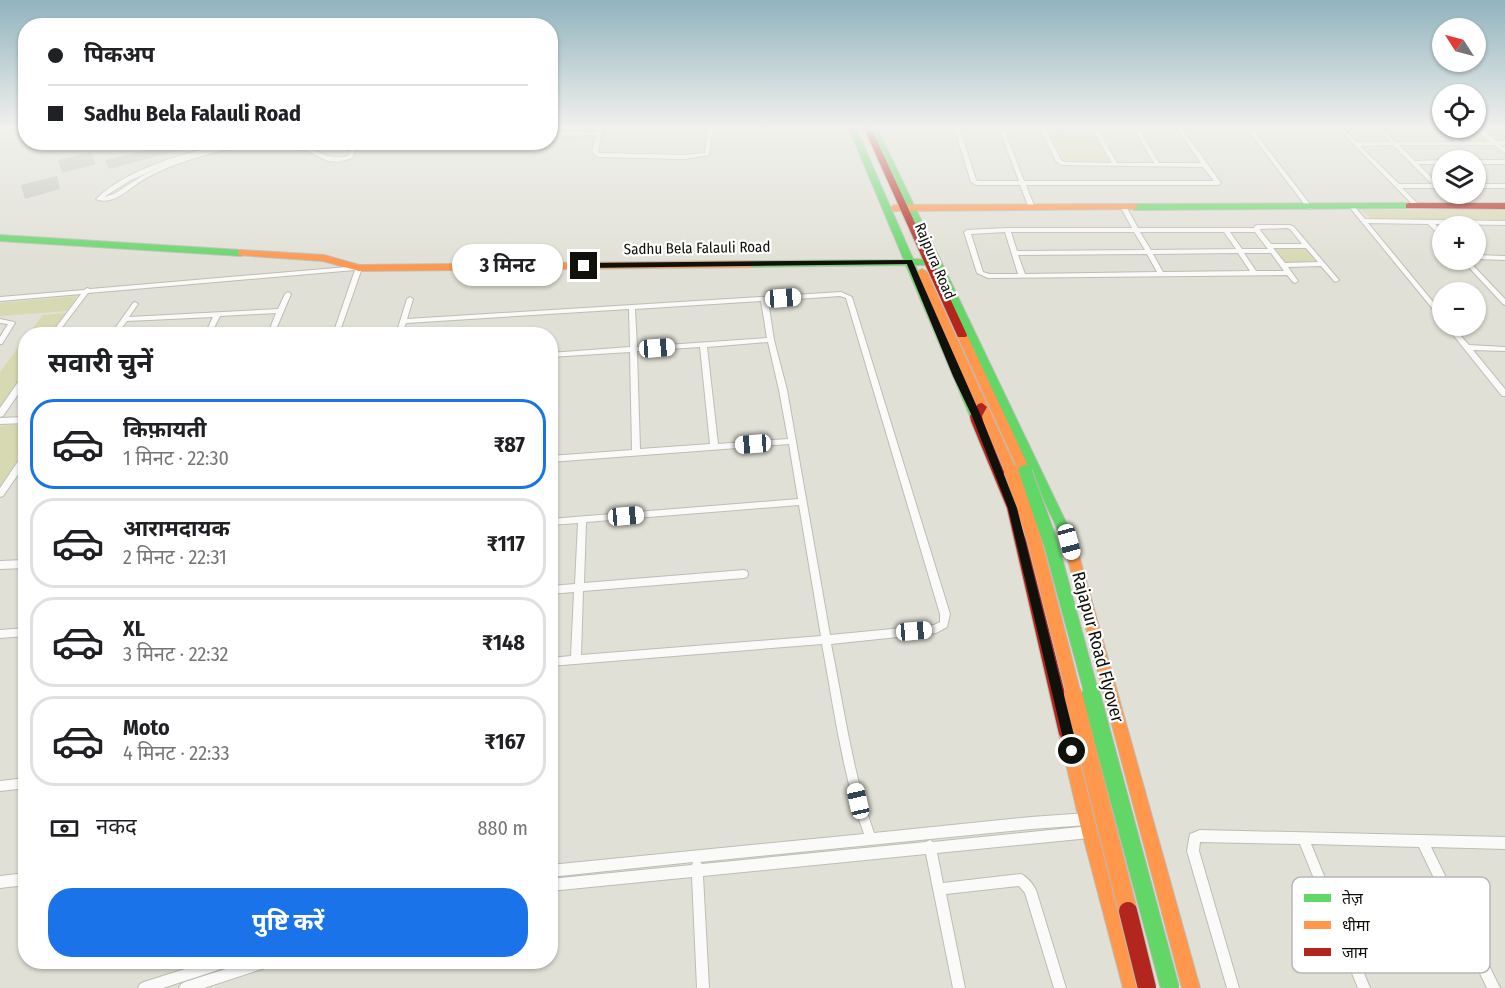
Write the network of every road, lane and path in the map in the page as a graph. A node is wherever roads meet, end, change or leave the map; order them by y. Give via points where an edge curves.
1 (145, 172) edge
2 (156, 172) edge
3 (874, 172) edge
4 (884, 172) edge
5 (887, 172) edge
6 (889, 172) edge
7 (970, 172) edge
8 (1018, 172) edge
9 (1211, 172) edge
10 (1282, 172) edge
11 (1383, 172) edge
12 (1023, 184) junction
13 (1397, 186) junction
14 (1432, 186) edge
15 (1486, 186) edge
16 (1505, 186) edge
17 (1505, 206) edge
18 (1418, 207) junction
19 (903, 208) junction
20 (1032, 208) junction
21 (1124, 208) junction
22 (1310, 208) junction
23 (1353, 208) junction
24 (1364, 221) junction
25 (1430, 222) joint
26 (1505, 223) edge
27 (1007, 230) junction
28 (1136, 230) junction
29 (1226, 230) junction
30 (1257, 230) junction
31 (0, 240) edge
32 (1307, 246) junction
33 (1270, 249) junction
34 (1148, 251) junction
35 (1240, 251) junction
36 (1015, 253) junction
37 (1486, 257) edge
38 (1505, 258) edge
39 (918, 262) junction
40 (1323, 264) junction
41 (1282, 265) junction
42 (359, 268) junction
43 (1476, 270) edge
44 (1289, 273) junction
45 (1161, 274) junction
46 (1255, 274) junction
47 (1022, 275) junction
48 (1295, 280) dead end
49 (1336, 280) dead end
50 (87, 290) junction
51 (288, 294) dead end
52 (1501, 294) edge
53 (0, 299) edge
54 (410, 299) dead end
55 (764, 299) junction
56 (1505, 303) edge
57 (135, 304) dead end
58 (1432, 304) edge
59 (632, 307) junction
60 (281, 311) junction
61 (218, 314) junction
62 (125, 319) junction
63 (0, 321) edge
64 (403, 321) junction
65 (59, 327) edge
66 (119, 327) edge
67 (212, 327) edge
68 (274, 327) edge
69 (338, 327) edge
70 (401, 327) edge
71 (1458, 336) edge
72 (771, 340) junction
73 (0, 342) edge
74 (703, 345) junction
75 (1467, 347) junction
76 (634, 349) junction
77 (1505, 349) edge
78 (558, 354) edge
79 (18, 387) edge
80 (1505, 394) edge
81 (979, 412) junction
82 (0, 414) edge
83 (18, 420) edge
84 (0, 421) edge
85 (792, 441) junction
86 (714, 447) junction
87 (636, 452) junction
88 (558, 458) edge
89 (18, 470) edge
90 (1018, 472) junction
91 (0, 494) edge
92 (803, 502) junction
93 (582, 519) junction
94 (558, 521) edge
95 (18, 564) edge
96 (0, 565) edge
97 (744, 574) dead end
98 (579, 588) junction
99 (558, 589) edge
100 (18, 634) edge
101 (2, 637) edge
102 (826, 640) junction
103 (576, 660) junction
104 (558, 661) edge
105 (18, 783) edge
106 (0, 786) edge
107 (1143, 817) junction
108 (1093, 826) junction
109 (1147, 831) junction
110 (1303, 838) junction
111 (871, 839) junction
112 (1422, 841) junction
113 (1505, 843) edge
114 (930, 846) junction
115 (697, 857) junction
116 (558, 870) edge
117 (697, 871) junction
118 (1319, 877) edge
119 (1440, 877) edge
120 (18, 880) edge
121 (0, 882) edge
122 (558, 884) edge
123 (939, 889) junction
124 (203, 969) edge
125 (244, 969) edge
126 (1358, 973) edge
127 (1487, 973) edge
128 (190, 987) edge
129 (144, 988) edge
130 (703, 988) edge
131 (959, 988) edge
132 (1060, 988) edge
133 (1132, 988) edge
134 (1147, 988) edge
135 (1170, 988) edge
136 (1191, 988) edge
137 (1233, 988) edge
138 (1364, 988) edge
139 (1494, 988) edge

1 - 2 street via 99,199 115,196
3 - 39 main road
4 - 19 main road, Rajpura Road
5 - 19 main road, Rajpura Road
6 - 19 main road
7 - 12 street via 973,182
8 - 12 street
9 - 12 street via 1218,183
10 - 22 street
11 - 13 street
12 - 20 street
13 - 14 street
13 - 18 street
15 - 16 street
17 - 18 main road
18 - 23 main road
19 - 20 main road
19 - 39 main road, Rajpura Road
19 - 107 main road via 1069,542
20 - 21 main road
21 - 22 main road
21 - 28 street
22 - 23 main road
23 - 24 street
24 - 25 street
24 - 58 street
25 - 26 street
27 - 28 street
27 - 36 street
27 - 47 street via 966,234 982,274
28 - 29 street
28 - 34 street
29 - 30 street
29 - 35 street
30 - 32 street via 1257,226 1288,226
30 - 33 street
31 - 42 main road, Sadhu Bela Falauli Road via 331,261
32 - 33 street
32 - 40 street
33 - 35 street
33 - 41 street
34 - 35 street
34 - 36 street
34 - 45 street
35 - 46 street
36 - 47 street
37 - 38 street
39 - 42 main road, Sadhu Bela Falauli Road
39 - 81 main road, Rajpura Road
39 - 90 main road, Rajapur Road Flyover
40 - 41 street
40 - 49 street
41 - 44 street
42 - 50 street
42 - 69 street
43 - 52 street
44 - 46 street
44 - 48 street
45 - 46 street
45 - 47 street
50 - 53 street
50 - 65 street
51 - 60 street
52 - 56 street
54 - 64 street
55 - 59 street
55 - 72 street
55 - 102 street via 841,294 852,301 945,614 944,624 936,629
57 - 62 street
59 - 64 street
59 - 76 street
60 - 61 street
60 - 68 street
61 - 62 street
61 - 67 street
62 - 66 street
63 - 73 street via 12,323
64 - 70 street
71 - 75 street
72 - 74 street
72 - 85 street
74 - 76 street
74 - 86 street
75 - 77 street
75 - 80 street
76 - 78 street
76 - 87 street
79 - 82 street
81 - 90 main road, Rajapur Road Flyover
81 - 108 main road via 1021,536
83 - 84 street
85 - 86 street
85 - 92 street
86 - 87 street
87 - 88 street
89 - 91 street
90 - 134 main road, Rajapur Road Flyover, bridge
90 - 135 main road, Rajapur Road Flyover, bridge via 1051,544
92 - 93 street
92 - 102 street
93 - 94 street
93 - 98 street
95 - 96 street
97 - 98 street
98 - 99 street
98 - 103 street
100 - 101 street
102 - 103 street
102 - 111 street via 854,784
103 - 104 street
105 - 106 street
107 - 108 street
107 - 109 main road
108 - 109 street
108 - 111 street
108 - 114 street
108 - 133 main road
109 - 136 main road
110 - 112 street
110 - 118 street
110 - 137 street via 1194,838 1193,851
111 - 115 street
112 - 113 street
112 - 119 street
114 - 117 street
114 - 123 street
115 - 116 street
115 - 117 street
117 - 122 street
117 - 130 street
120 - 121 street
123 - 131 street
123 - 132 street via 1021,880 1030,890
124 - 129 street
125 - 128 street
126 - 138 street
127 - 139 street

